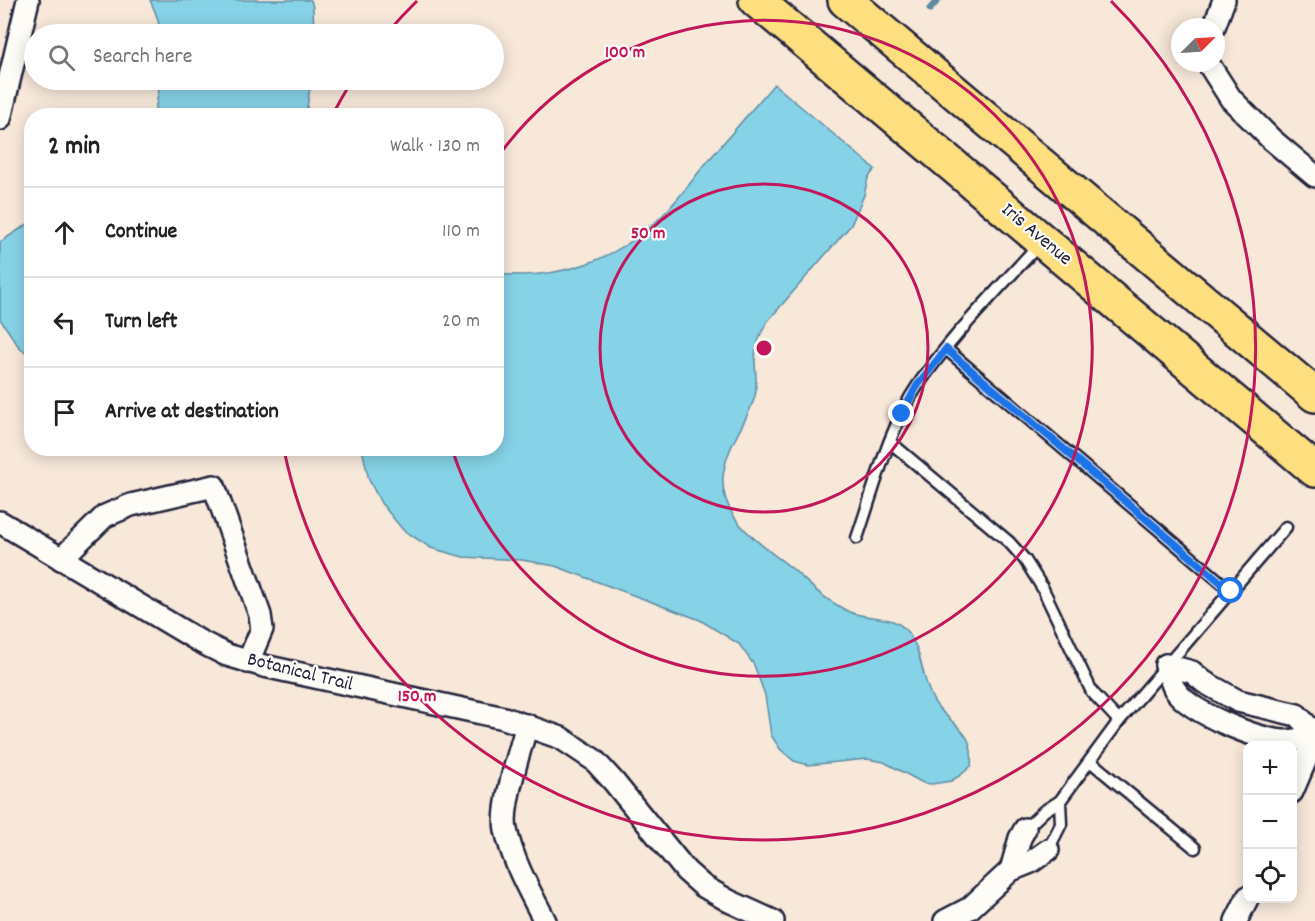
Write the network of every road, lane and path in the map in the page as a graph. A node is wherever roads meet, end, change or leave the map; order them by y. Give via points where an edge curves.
1 (28, 0) edge
2 (756, 0) edge
3 (845, 0) edge
4 (1224, 0) edge
5 (1217, 18) edge
6 (1214, 72) edge
7 (0, 119) edge
8 (1315, 176) edge
9 (1042, 240) junction
10 (946, 349) junction
11 (1315, 395) edge
12 (891, 442) junction
13 (1315, 470) edge
14 (0, 522) edge
15 (1286, 527) dead end
16 (857, 538) dead end
17 (61, 559) junction
18 (1231, 591) junction
19 (248, 663) junction
20 (1166, 665) junction
21 (1119, 721) junction
22 (527, 725) junction
23 (1315, 736) edge
24 (1090, 761) junction
25 (1297, 782) edge
26 (1060, 801) junction
27 (1025, 830) joint
28 (1195, 848) dead end
29 (1048, 849) joint
30 (1011, 870) junction
31 (1245, 903) edge
32 (545, 921) edge
33 (773, 921) edge
34 (945, 921) edge
35 (1236, 921) edge

1 - 7 street
2 - 9 main road, Iris Avenue
3 - 11 main road
4 - 5 street
6 - 8 street via 1231,99
9 - 10 lane
9 - 13 main road, Iris Avenue
10 - 12 lane via 917,386
10 - 18 lane
12 - 16 lane
12 - 21 lane via 1025,560 1092,692
14 - 17 street, Botanical Trail
15 - 18 lane
17 - 19 street, Botanical Trail via 201,642
17 - 19 street via 105,516 131,504 214,486 260,615 262,629
18 - 20 lane
19 - 22 street, Botanical Trail
20 - 21 lane
20 - 23 street via 1192,672 1238,701 1297,715
20 - 23 street via 1176,692 1217,720 1258,737 1285,741
21 - 24 lane
22 - 32 street via 509,792 506,829
22 - 33 street, Botanical Trail via 561,738 594,760 686,871 703,886
23 - 25 street
24 - 26 lane
24 - 28 lane
26 - 27 lane
26 - 29 lane via 1061,824
27 - 30 street
29 - 30 street
30 - 34 street via 970,908
31 - 35 street

